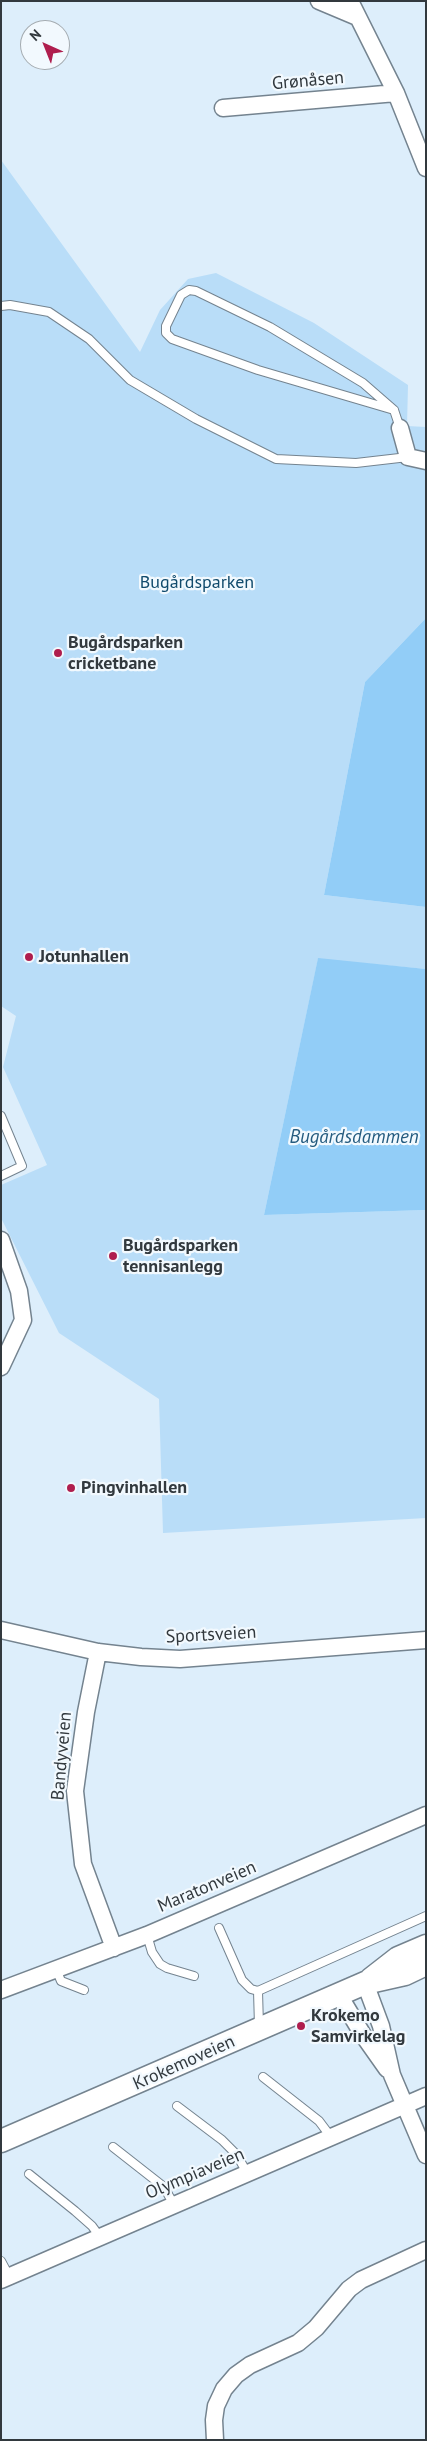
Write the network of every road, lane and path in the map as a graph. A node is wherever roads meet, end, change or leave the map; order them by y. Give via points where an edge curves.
1 (319, 1) edge
2 (350, 1) edge
3 (357, 17) junction
4 (396, 93) junction
5 (223, 108) dead end
6 (426, 168) edge
7 (1, 306) edge
8 (394, 410) junction
9 (400, 428) joint
10 (408, 457) junction
11 (426, 462) edge
12 (1, 1116) edge
13 (1, 1176) edge
14 (1, 1240) edge
15 (1, 1367) edge
16 (1, 1630) edge
17 (426, 1640) edge
18 (98, 1652) junction
19 (426, 1815) edge
20 (426, 1916) edge
21 (219, 1928) dead end
22 (147, 1935) junction
23 (426, 1946) edge
24 (114, 1948) junction
25 (426, 1964) edge
26 (56, 1970) junction
27 (194, 1976) dead end
28 (365, 1983) junction
29 (1, 1990) edge
30 (84, 1990) dead end
31 (258, 1991) junction
32 (339, 1995) junction
33 (259, 2030) junction
34 (392, 2074) junction
35 (263, 2077) dead end
36 (426, 2096) edge
37 (404, 2105) junction
38 (177, 2106) dead end
39 (330, 2137) junction
40 (1, 2142) edge
41 (113, 2147) dead end
42 (426, 2155) edge
43 (247, 2173) junction
44 (29, 2174) dead end
45 (174, 2205) junction
46 (100, 2237) junction
47 (426, 2250) edge
48 (1, 2261) edge
49 (5, 2278) edge
50 (215, 2440) edge

1 - 3 street
2 - 3 street
3 - 4 street
4 - 5 street, Grønåsen
4 - 6 street
7 - 10 lane via 49,312 89,340 130,380 196,419 276,459 356,464
8 - 8 lane via 258,370 172,339 166,333 166,326 181,295 189,290 196,291 270,328 363,383
8 - 9 lane
9 - 10 street
10 - 11 street
12 - 13 lane via 22,1166
14 - 15 street via 19,1291 23,1320
16 - 18 street, Sportsveien
17 - 18 street, Sportsveien via 180,1659
18 - 24 street, Bandyveien via 75,1791 83,1864
19 - 22 street, Maratonveien
20 - 31 lane
21 - 31 lane via 242,1980 250,1990
22 - 24 street, Maratonveien
22 - 27 lane via 160,1964
23 - 28 main road, Krokemoveien via 398,1958
24 - 26 street, Maratonveien
25 - 28 main road, Krokemoveien via 404,1974
26 - 29 street, Maratonveien
26 - 30 lane via 61,1981
28 - 32 main road, Krokemoveien
28 - 34 street
31 - 33 lane
32 - 33 main road, Krokemoveien
32 - 34 street
33 - 40 main road, Krokemoveien
34 - 37 street
35 - 39 lane via 320,2121
36 - 37 street, Olympiaveien
37 - 39 street, Olympiaveien
37 - 42 street
38 - 43 lane via 222,2140 237,2155
39 - 43 street, Olympiaveien
41 - 45 lane via 164,2187
43 - 45 street, Olympiaveien
44 - 46 lane via 75,2210
45 - 46 street, Olympiaveien
46 - 49 street, Olympiaveien
47 - 50 street via 361,2280 349,2289 316,2328 298,2342 236,2375 216,2406
48 - 49 lane

